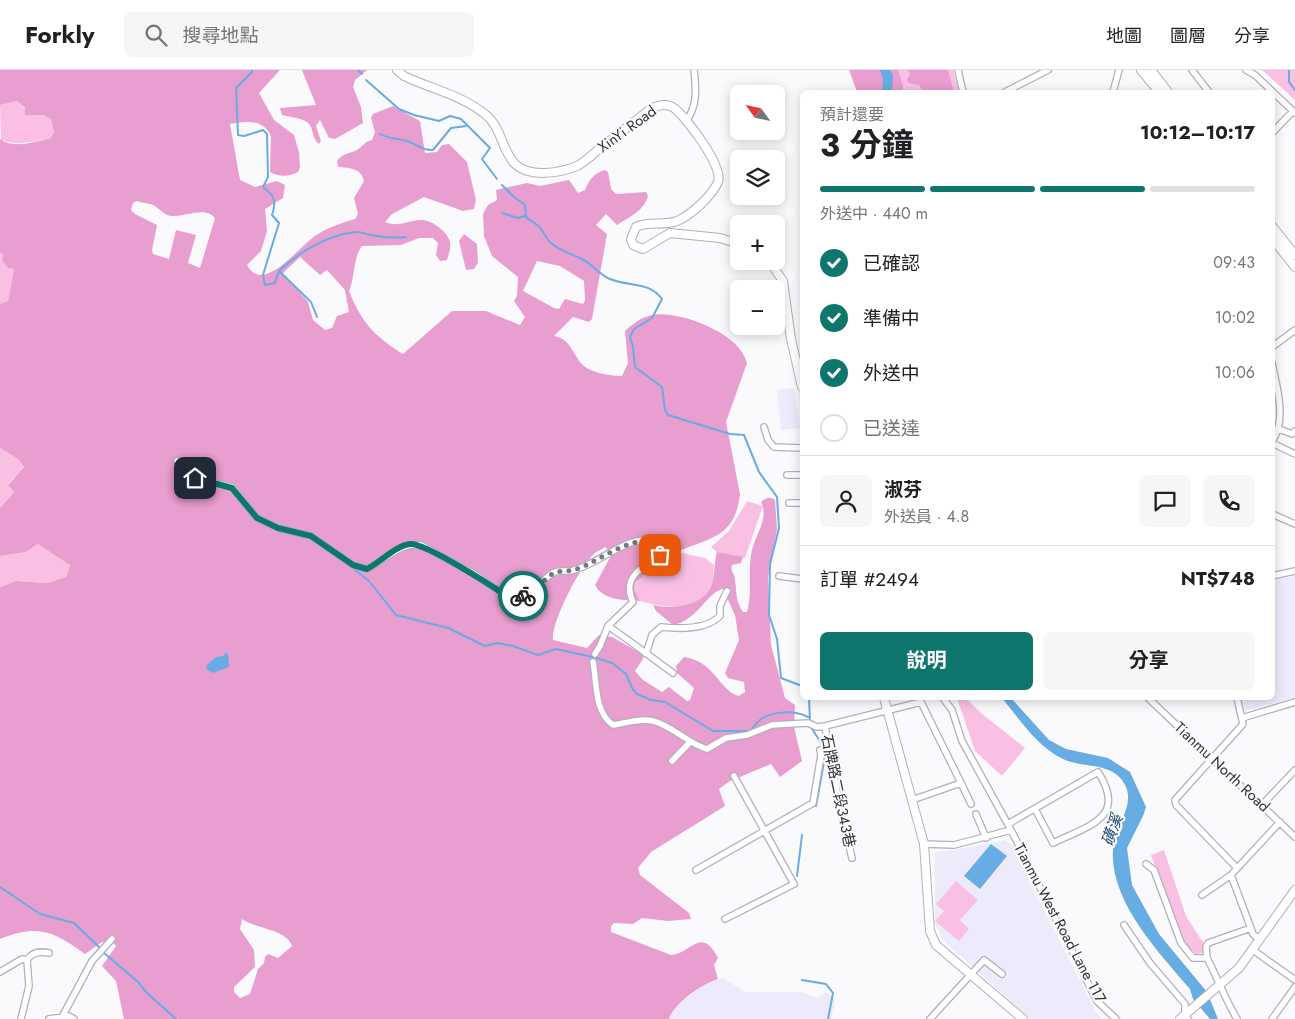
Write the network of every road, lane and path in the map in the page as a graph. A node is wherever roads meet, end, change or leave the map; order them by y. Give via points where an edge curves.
1 (398, 70) edge
2 (694, 70) edge
3 (958, 70) edge
4 (1048, 70) edge
5 (1119, 70) edge
6 (1141, 70) edge
7 (1151, 70) edge
8 (1192, 70) edge
9 (1246, 70) edge
10 (963, 90) edge
11 (1014, 90) edge
12 (1114, 90) edge
13 (1157, 90) edge
14 (1166, 90) edge
15 (1207, 90) edge
16 (1267, 90) edge
17 (1275, 97) edge
18 (1294, 112) edge
19 (686, 122) junction
20 (1279, 124) junction
21 (1275, 126) edge
22 (1275, 129) edge
23 (1275, 230) edge
24 (730, 242) edge
25 (1275, 242) edge
26 (1294, 252) edge
27 (1295, 267) edge
28 (776, 270) edge
29 (1295, 330) edge
30 (1275, 345) edge
31 (800, 378) edge
32 (1275, 379) edge
33 (764, 427) dead end
34 (1279, 429) junction
35 (1295, 431) edge
36 (1275, 436) edge
37 (1275, 444) edge
38 (800, 448) edge
39 (1295, 454) edge
40 (177, 461) dead end
41 (787, 475) dead end
42 (800, 475) edge
43 (789, 503) dead end
44 (800, 503) edge
45 (1275, 515) edge
46 (1295, 524) edge
47 (1295, 570) edge
48 (1275, 575) edge
49 (779, 576) dead end
50 (800, 579) edge
51 (727, 590) dead end
52 (608, 626) junction
53 (594, 654) dead end
54 (646, 654) junction
55 (593, 662) dead end
56 (673, 673) dead end
57 (884, 700) edge
58 (944, 700) edge
59 (1150, 700) edge
60 (1238, 700) edge
61 (1292, 702) edge
62 (1295, 708) edge
63 (886, 711) junction
64 (1242, 718) junction
65 (825, 726) junction
66 (690, 742) junction
67 (820, 750) dead end
68 (1213, 758) junction
69 (672, 761) dead end
70 (1295, 770) edge
71 (734, 776) dead end
72 (961, 783) junction
73 (912, 800) junction
74 (971, 804) dead end
75 (1262, 805) junction
76 (1035, 809) junction
77 (976, 814) dead end
78 (1280, 822) junction
79 (1008, 824) junction
80 (1011, 830) junction
81 (765, 832) junction
82 (1294, 836) edge
83 (986, 838) junction
84 (924, 844) junction
85 (852, 858) dead end
86 (1146, 864) dead end
87 (1237, 868) junction
88 (696, 870) dead end
89 (1231, 875) junction
90 (1295, 890) edge
91 (1202, 895) dead end
92 (725, 919) dead end
93 (1124, 925) dead end
94 (1251, 928) junction
95 (112, 939) dead end
96 (1260, 940) junction
97 (1253, 950) junction
98 (49, 953) dead end
99 (1207, 958) junction
100 (27, 960) junction
101 (0, 972) edge
102 (969, 974) junction
103 (1002, 974) dead end
104 (1295, 980) edge
105 (1218, 987) junction
106 (1295, 987) edge
107 (1186, 1016) edge
108 (61, 1018) edge
109 (21, 1019) edge
110 (50, 1019) edge
111 (74, 1019) edge
112 (930, 1019) edge
113 (1023, 1019) edge
114 (1116, 1019) edge
115 (1238, 1019) edge
116 (1272, 1019) edge

1 - 19 street, XinYi Road via 404,76 456,96 488,116 498,128 512,160 530,172 552,172 576,166 660,104 673,108
2 - 19 street via 696,99
3 - 10 street
4 - 11 street
5 - 12 street
6 - 13 street
7 - 14 street
8 - 15 street
9 - 16 street
17 - 18 street
18 - 20 street
19 - 24 street, XinYi Road via 716,164 718,183 704,200 676,221 636,227 631,239 633,245 643,250 670,233
20 - 21 street
20 - 22 street
23 - 26 street
25 - 27 street
28 - 31 street via 783,280
29 - 30 street
32 - 34 street via 1280,405
33 - 38 street via 774,447
34 - 35 street via 1292,434
34 - 36 street
37 - 39 street
40 - 52 street via 195,478 232,488 257,518 278,528 311,536 353,565 367,569 401,547 410,544 421,546 476,575 510,599 533,593 555,572 576,570 646,540 660,542 660,555 630,578 628,588 633,602
41 - 42 street
43 - 44 street
45 - 46 street
47 - 48 street
49 - 50 street
51 - 54 street via 720,606 720,616 714,622 689,628 662,626 652,635
52 - 53 street
52 - 54 street
54 - 56 street
55 - 66 street via 595,685 608,721 613,725 654,721
57 - 63 street
58 - 79 street, Tianmu West Road Lane 117 via 952,710 962,740
59 - 68 street, Tianmu North Road
60 - 64 street
61 - 62 street
61 - 64 street
63 - 65 street, 石牌路二段343巷
63 - 72 street, 石牌路二段343巷 via 921,702
63 - 73 street
64 - 68 street via 1244,724
65 - 66 street via 772,725 747,735 726,738 707,749
65 - 85 street, 石牌路二段343巷 via 838,803
66 - 69 street
67 - 81 street via 813,803
68 - 75 street, Tianmu North Road
68 - 87 street via 1175,800 1176,805
70 - 75 street
71 - 81 street
72 - 73 street
72 - 74 street
73 - 84 street
75 - 78 street, Tianmu North Road
76 - 76 street via 1053,843 1100,819 1110,794 1098,772
76 - 79 street
77 - 83 street
78 - 82 street, Tianmu North Road
78 - 87 street
79 - 80 street, Tianmu West Road Lane 117
80 - 83 street
80 - 114 street, Tianmu West Road Lane 117 via 1097,1001
81 - 88 street
81 - 92 street via 794,884
83 - 84 street via 954,845
84 - 102 street via 930,931 936,945
86 - 99 street via 1154,870 1188,954 1193,958
87 - 89 street
89 - 91 street
89 - 94 street
90 - 96 street
93 - 107 street via 1150,963 1185,1004
94 - 96 street
94 - 99 street via 1208,943
95 - 108 street via 92,961
96 - 97 street
97 - 104 street
97 - 105 street
98 - 100 street via 37,952
99 - 105 street
100 - 101 street via 22,959
100 - 109 street via 29,986
102 - 103 street via 984,960
102 - 112 street
102 - 113 street
105 - 107 street
105 - 115 street
106 - 116 street
108 - 110 street
108 - 111 street

